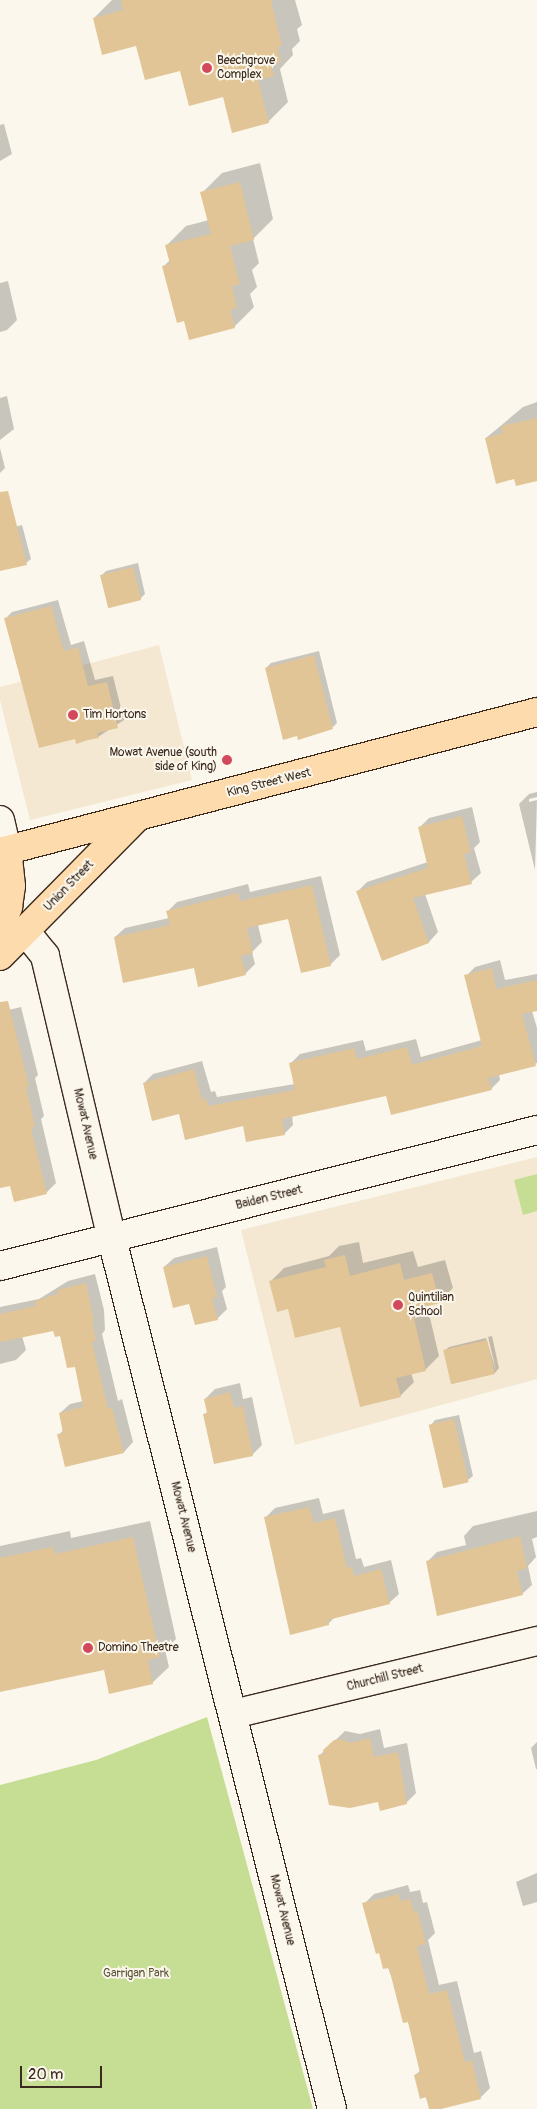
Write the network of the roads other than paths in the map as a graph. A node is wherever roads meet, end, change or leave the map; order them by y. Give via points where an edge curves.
1 (537, 712) edge
2 (137, 817) junction
3 (0, 820) edge
4 (4, 851) edge
5 (13, 929) edge
6 (0, 956) edge
7 (537, 1130) edge
8 (112, 1239) junction
9 (0, 1266) edge
10 (537, 1640) edge
11 (232, 1714) junction
12 (332, 2109) edge

1 - 2 main road, King Street West
2 - 4 main road, King Street West
2 - 5 main road, Union Street
3 - 4 street
4 - 5 main road, Union Street via 11,886 8,907
5 - 6 main road, Union Street
5 - 8 street, Mowat Avenue via 45,956
7 - 8 street, Baiden Street
8 - 9 street, Baiden Street
8 - 11 street, Mowat Avenue
10 - 11 street, Churchill Street
11 - 12 street, Mowat Avenue

